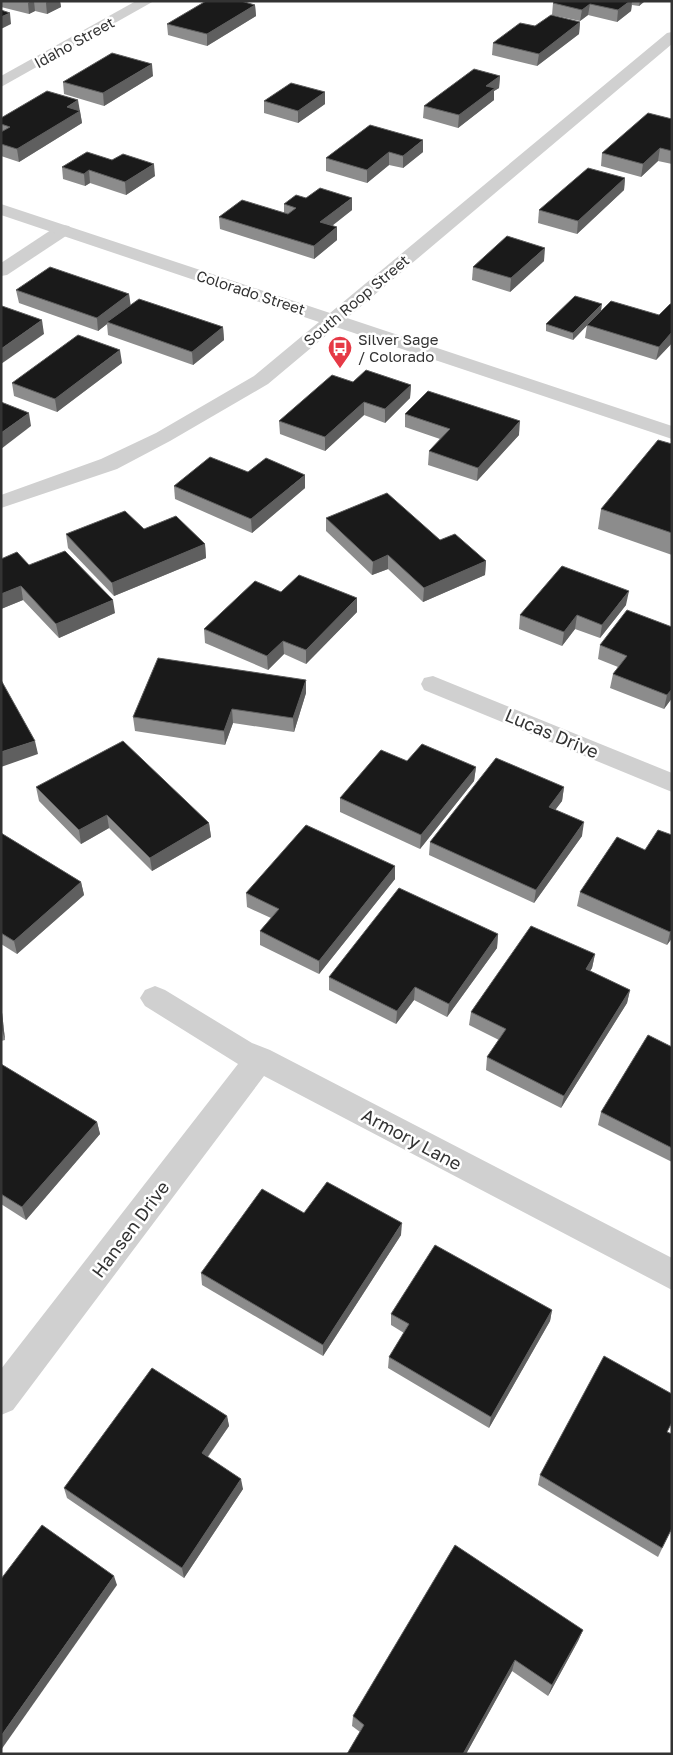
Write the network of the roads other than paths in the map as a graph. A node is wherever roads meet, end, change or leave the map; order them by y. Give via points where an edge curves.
1 (146, 1) edge
2 (672, 36) edge
3 (1, 82) edge
4 (1, 209) edge
5 (63, 230) junction
6 (1, 271) edge
7 (333, 320) junction
8 (672, 433) edge
9 (1, 502) edge
10 (433, 684) dead end
11 (672, 783) edge
12 (155, 998) dead end
13 (259, 1059) junction
14 (672, 1275) edge
15 (1, 1398) edge

1 - 3 street, Idaho Street
2 - 7 street, South Roop Street
4 - 5 street, Colorado Street
5 - 6 street
5 - 7 street, Colorado Street
7 - 8 street, Colorado Street
7 - 9 street, South Roop Street via 261,380 163,437 109,464
10 - 11 street, Lucas Drive
12 - 13 street, Armory Lane via 241,1052
13 - 14 street, Armory Lane
13 - 15 street, Hansen Drive

